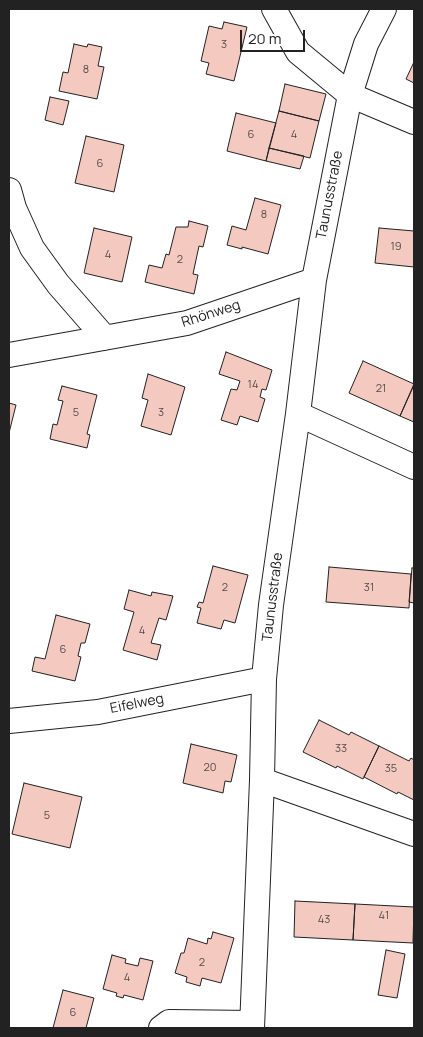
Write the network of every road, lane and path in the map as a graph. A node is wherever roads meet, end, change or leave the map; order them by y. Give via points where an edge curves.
1 (274, 9) edge
2 (384, 9) edge
3 (350, 95) junction
4 (414, 122) edge
5 (9, 190) edge
6 (314, 280) junction
7 (105, 338) junction
8 (9, 355) edge
9 (298, 414) junction
10 (414, 467) edge
11 (264, 679) junction
12 (9, 721) edge
13 (262, 780) junction
14 (414, 834) edge
15 (252, 1026) edge
16 (161, 1028) edge

1 - 3 street via 298,52
2 - 3 street, Taunusstraße via 366,44
3 - 4 street
3 - 6 street, Taunusstraße
5 - 7 street via 32,248
6 - 7 street, Rhönweg via 186,323
6 - 9 street, Taunusstraße
7 - 8 street, Rhönweg
9 - 10 street
9 - 11 street, Taunusstraße via 271,604
11 - 12 street, Eifelweg via 98,712
11 - 13 street, Taunusstraße
13 - 14 street
13 - 15 street, Taunusstraße
15 - 16 street via 170,1022

